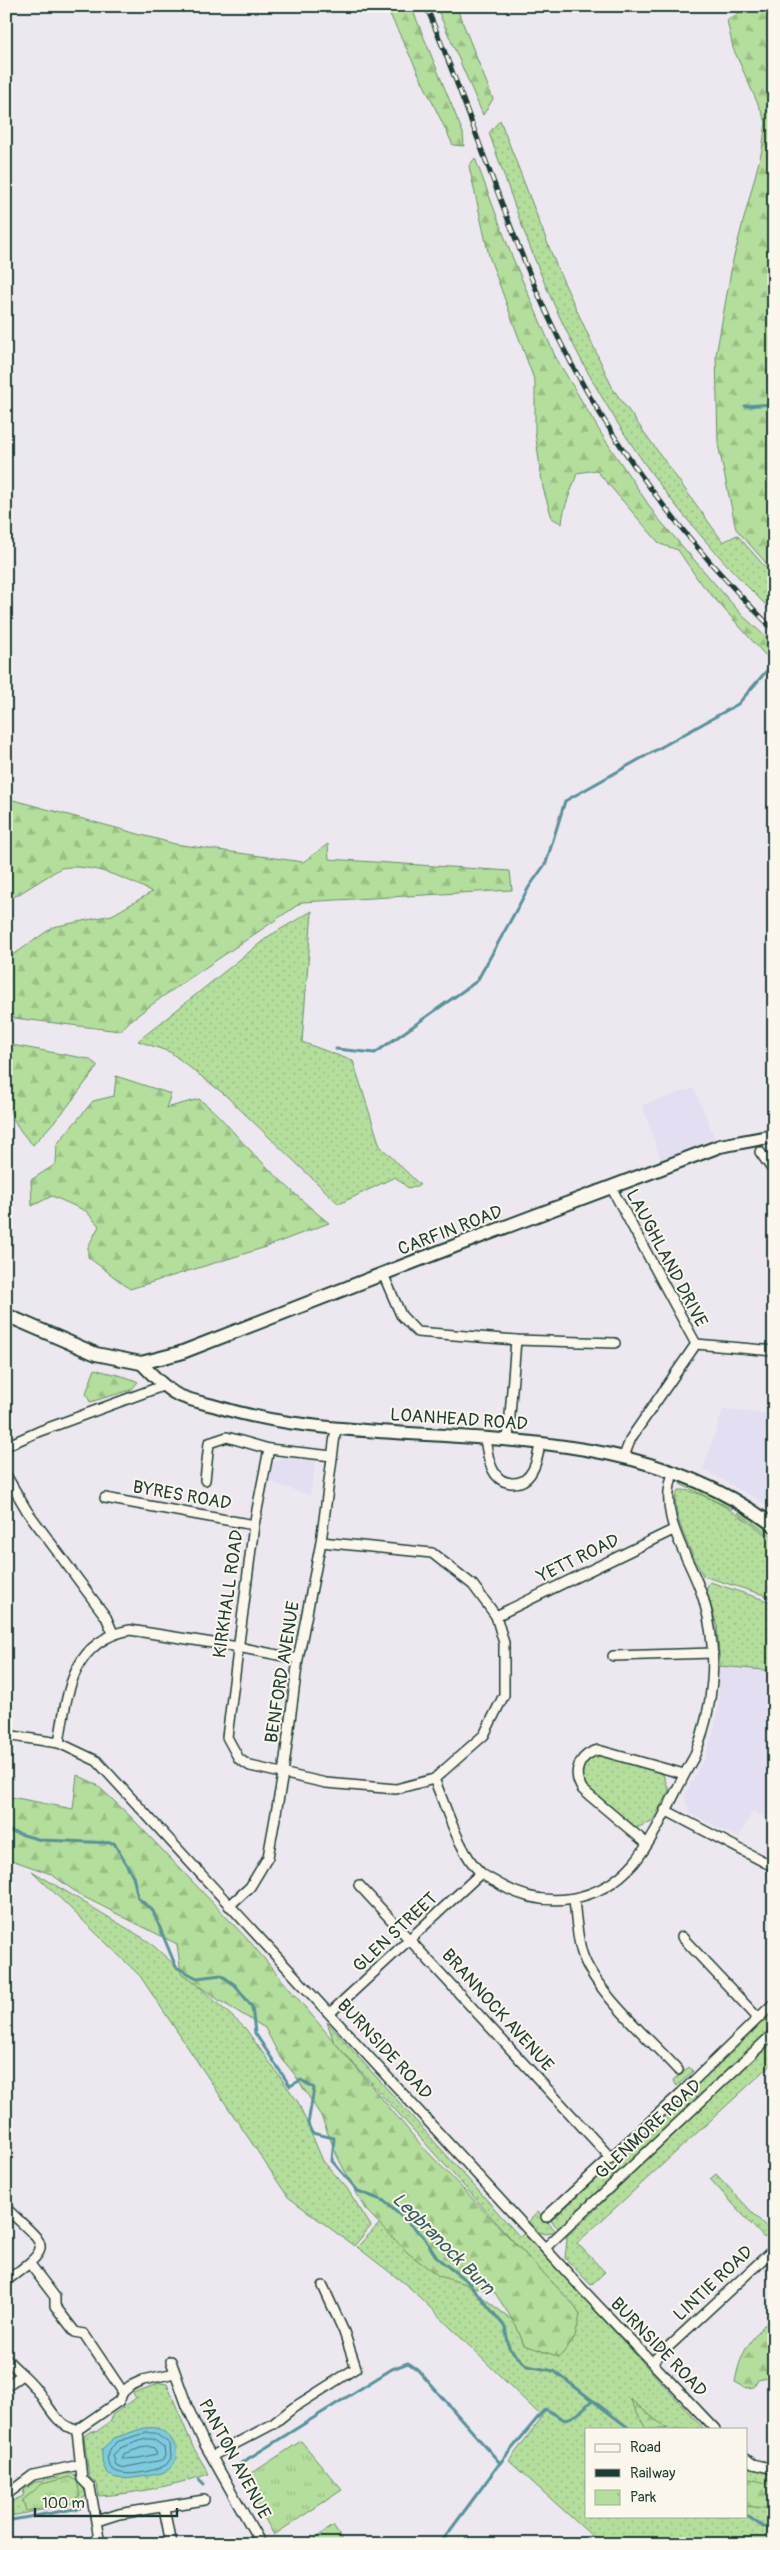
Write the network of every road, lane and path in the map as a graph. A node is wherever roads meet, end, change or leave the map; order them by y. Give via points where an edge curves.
1 (774, 1136) edge
2 (760, 1152) dead end
3 (774, 1172) edge
4 (610, 1187) junction
5 (383, 1274) junction
6 (6, 1315) edge
7 (516, 1340) junction
8 (615, 1344) dead end
9 (696, 1344) junction
10 (774, 1350) edge
11 (141, 1363) junction
12 (166, 1385) junction
13 (336, 1428) junction
14 (485, 1439) junction
15 (508, 1440) junction
16 (540, 1443) junction
17 (6, 1446) edge
18 (269, 1449) junction
19 (332, 1456) junction
20 (624, 1456) junction
21 (674, 1471) junction
22 (6, 1474) edge
23 (205, 1480) dead end
24 (105, 1498) dead end
25 (254, 1525) junction
26 (774, 1526) edge
27 (673, 1530) junction
28 (321, 1542) junction
29 (496, 1616) junction
30 (113, 1634) junction
31 (238, 1647) junction
32 (713, 1653) junction
33 (613, 1656) dead end
34 (298, 1659) junction
35 (6, 1735) edge
36 (60, 1743) junction
37 (283, 1774) junction
38 (684, 1774) junction
39 (434, 1779) junction
40 (665, 1810) junction
41 (646, 1843) junction
42 (774, 1867) edge
43 (481, 1873) junction
44 (359, 1885) dead end
45 (574, 1900) junction
46 (228, 1906) junction
47 (682, 1937) dead end
48 (412, 1940) junction
49 (774, 2003) edge
50 (330, 2013) junction
51 (758, 2018) junction
52 (774, 2033) edge
53 (678, 2070) dead end
54 (611, 2158) junction
55 (6, 2208) edge
56 (546, 2217) dead end
57 (545, 2248) junction
58 (774, 2249) edge
59 (30, 2264) junction
60 (6, 2281) edge
61 (323, 2286) dead end
62 (6, 2358) edge
63 (171, 2361) dead end
64 (652, 2362) junction
65 (175, 2373) junction
66 (22, 2375) junction
67 (6, 2386) edge
68 (123, 2392) junction
69 (713, 2428) edge
70 (77, 2430) junction
71 (212, 2456) junction
72 (748, 2460) edge
73 (79, 2465) junction
74 (774, 2469) edge
75 (6, 2495) edge
76 (204, 2500) dead end
77 (164, 2508) junction
78 (97, 2521) junction
79 (100, 2544) edge
80 (171, 2544) edge
81 (261, 2544) edge

1 - 4 main road, CARFIN ROAD via 720,1146
2 - 3 street
4 - 5 main road, CARFIN ROAD
4 - 9 street, LAUGHLAND DRIVE
5 - 7 street via 401,1316 417,1332
5 - 11 main road, CARFIN ROAD via 180,1353
6 - 11 main road via 96,1354
7 - 8 street
7 - 15 street
9 - 10 street
9 - 20 street via 631,1438
11 - 12 street, LOANHEAD ROAD
12 - 13 street, LOANHEAD ROAD via 178,1395 236,1413 290,1424
12 - 17 street
13 - 14 street, LOANHEAD ROAD
13 - 19 street, BENFORD AVENUE
14 - 15 street, LOANHEAD ROAD
14 - 16 street via 497,1476 504,1482 516,1483 526,1479 534,1469
15 - 16 street, LOANHEAD ROAD
16 - 20 street, LOANHEAD ROAD
18 - 19 street
18 - 23 street via 227,1437 209,1443
18 - 25 street, KIRKHALL ROAD
19 - 28 street, BENFORD AVENUE
20 - 21 street, LOANHEAD ROAD
21 - 26 street, LOANHEAD ROAD via 711,1487
21 - 27 street via 669,1504
22 - 30 street via 27,1511 106,1617
24 - 25 street, BYRES ROAD
25 - 31 street, KIRKHALL ROAD
27 - 29 street, YETT ROAD
27 - 32 street via 704,1600
28 - 29 street via 432,1553 473,1585
28 - 34 street, BENFORD AVENUE
29 - 39 street via 504,1643 504,1695 484,1735
30 - 31 street via 130,1630
30 - 36 street via 81,1658 67,1694
31 - 34 street
31 - 37 street, KIRKHALL ROAD via 227,1737 239,1759 250,1766
32 - 33 street
32 - 38 street via 712,1683 701,1740
34 - 37 street, BENFORD AVENUE
35 - 36 street, BURNSIDE ROAD
36 - 46 street, BURNSIDE ROAD via 96,1761
37 - 39 street, KIRKHALL ROAD via 326,1784 396,1789
37 - 46 street, BENFORD AVENUE via 268,1858 250,1887
38 - 40 street
38 - 41 street via 598,1750 586,1755 579,1763 576,1778 583,1790
39 - 43 street via 465,1851
40 - 41 street
40 - 42 street
41 - 45 street via 634,1863 605,1888
43 - 45 street via 516,1894 547,1900
43 - 48 street, GLEN STREET
44 - 48 street, BRANNOCK AVENUE
45 - 53 street via 582,1954 593,1975
46 - 50 street, BURNSIDE ROAD
47 - 51 street
48 - 50 street, GLEN STREET
48 - 54 street, BRANNOCK AVENUE
49 - 51 street
50 - 57 street, BURNSIDE ROAD
51 - 54 street
52 - 57 street, GLENMORE ROAD
54 - 56 street
55 - 59 street via 41,2244 39,2256
57 - 64 street, BURNSIDE ROAD
58 - 64 street, LINTIE ROAD
59 - 60 street
59 - 68 street via 55,2297 55,2306 75,2332 84,2334
61 - 71 street via 356,2368 274,2424
62 - 66 street
63 - 65 street, PANTON AVENUE
64 - 69 street, BURNSIDE ROAD
65 - 68 street via 143,2380
65 - 71 street, PANTON AVENUE
66 - 67 street
66 - 70 street via 32,2383 59,2421
68 - 70 street via 119,2401
70 - 73 street
71 - 81 street, PANTON AVENUE
72 - 74 street
73 - 75 street via 33,2475
73 - 78 street via 82,2479 90,2487
76 - 77 street
77 - 78 street via 119,2514
77 - 80 street
78 - 79 street

